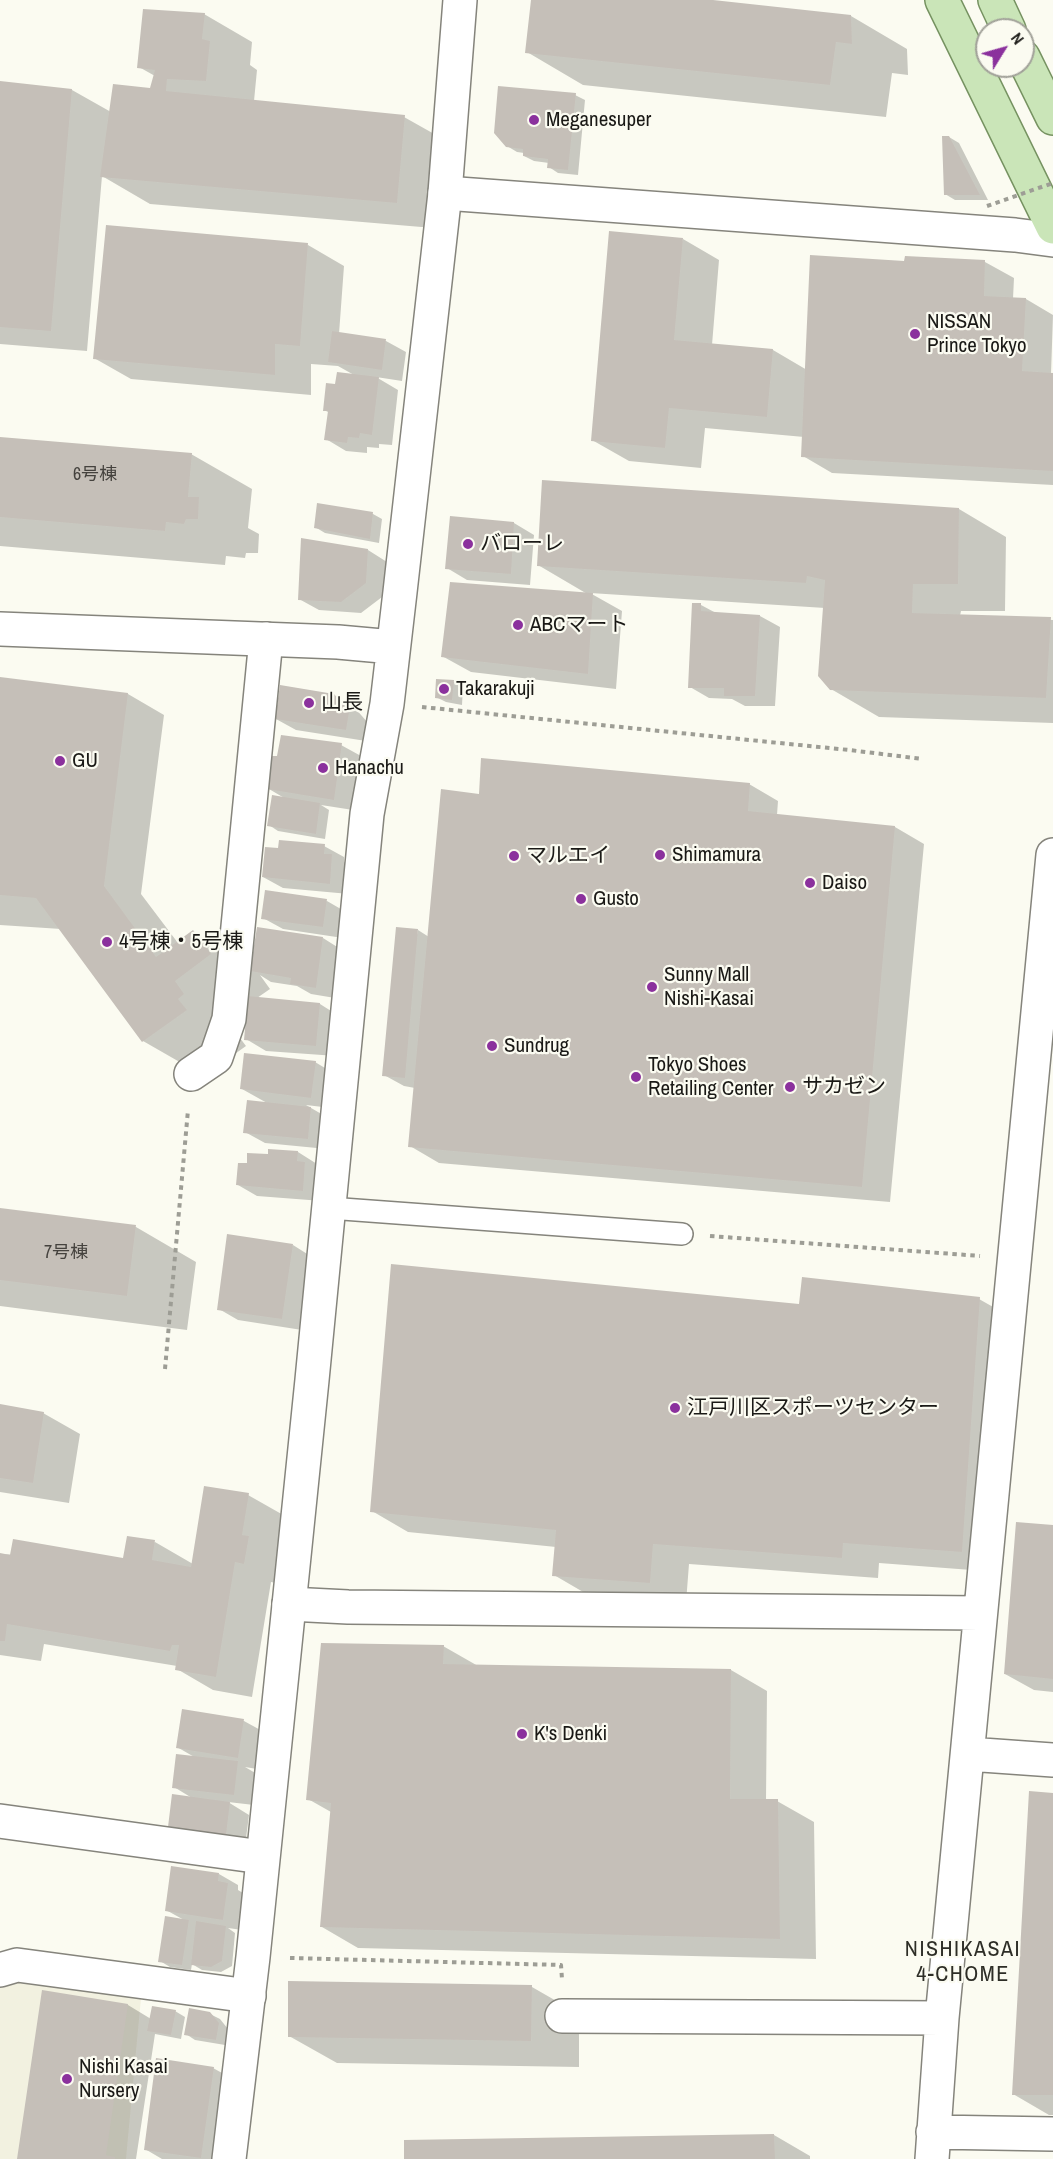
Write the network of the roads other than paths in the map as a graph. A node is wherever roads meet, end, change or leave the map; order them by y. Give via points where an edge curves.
1 (460, 0) edge
2 (942, 0) edge
3 (994, 0) edge
4 (1003, 18) edge
5 (1033, 78) edge
6 (1053, 118) edge
7 (445, 193) junction
8 (1053, 227) edge
9 (1053, 240) edge
10 (0, 629) edge
11 (266, 639) junction
12 (393, 647) junction
13 (1053, 855) edge
14 (191, 1074) road end
15 (328, 1208) junction
16 (682, 1234) road end
17 (289, 1604) junction
18 (979, 1613) junction
19 (968, 1754) junction
20 (1053, 1760) edge
21 (0, 1821) edge
22 (262, 1857) junction
23 (0, 1970) edge
24 (249, 1996) junction
25 (562, 2016) road end
26 (942, 2018) junction
27 (1053, 2134) edge
28 (933, 2145) edge
29 (229, 2159) edge

1 - 7 street
2 - 8 main road
3 - 4 main road
5 - 6 main road
7 - 9 street
7 - 12 street
10 - 11 street
11 - 12 street
11 - 14 street via 229,1019 216,1057
12 - 15 street via 367,813
13 - 18 street
15 - 16 lane
15 - 17 street
17 - 18 street
17 - 22 street
18 - 19 street
19 - 20 street
19 - 26 street
21 - 22 street
22 - 24 street
23 - 24 street via 17,1965
24 - 29 street
25 - 26 street
26 - 28 street
27 - 28 street

